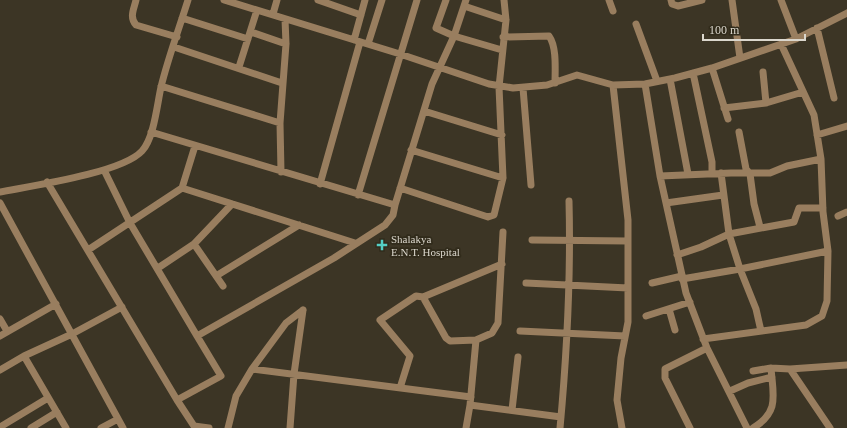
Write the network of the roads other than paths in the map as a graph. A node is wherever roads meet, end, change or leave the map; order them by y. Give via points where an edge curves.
1 (136, 0) edge
2 (188, 0) edge
3 (224, 0) edge
4 (277, 0) edge
5 (318, 0) edge
6 (365, 0) edge
7 (382, 0) edge
8 (417, 0) edge
9 (446, 0) edge
10 (504, 0) edge
11 (609, 0) edge
12 (671, 0) edge
13 (701, 0) edge
14 (732, 0) edge
15 (781, 0) edge
16 (244, 3) edge
17 (465, 3) edge
18 (257, 10) junction
19 (613, 11) dead end
20 (273, 14) junction
21 (361, 15) junction
22 (847, 15) edge
23 (182, 18) junction
24 (285, 19) junction
25 (506, 20) junction
26 (636, 24) dead end
27 (817, 28) junction
28 (250, 36) junction
29 (454, 36) junction
30 (176, 37) junction
31 (504, 37) junction
32 (796, 39) junction
33 (357, 41) junction
34 (286, 44) junction
35 (368, 44) junction
36 (780, 44) junction
37 (174, 47) junction
38 (502, 50) junction
39 (400, 54) junction
40 (740, 58) junction
41 (239, 67) junction
42 (712, 68) junction
43 (440, 69) junction
44 (763, 72) dead end
45 (693, 73) junction
46 (670, 78) junction
47 (657, 81) junction
48 (557, 82) junction
49 (282, 83) junction
50 (645, 84) junction
51 (613, 85) junction
52 (161, 86) junction
53 (499, 87) junction
54 (523, 88) junction
55 (803, 92) junction
56 (834, 98) dead end
57 (766, 103) junction
58 (724, 108) junction
59 (424, 111) junction
60 (728, 119) dead end
61 (280, 123) junction
62 (847, 126) edge
63 (151, 132) junction
64 (739, 132) dead end
65 (502, 135) junction
66 (817, 136) junction
67 (195, 146) junction
68 (411, 150) junction
69 (821, 159) junction
70 (104, 170) junction
71 (281, 172) junction
72 (712, 173) junction
73 (721, 173) junction
74 (688, 174) junction
75 (750, 174) junction
76 (660, 176) junction
77 (503, 178) junction
78 (47, 182) junction
79 (320, 184) junction
80 (531, 185) dead end
81 (182, 188) junction
82 (400, 188) junction
83 (0, 192) edge
84 (358, 195) junction
85 (723, 195) junction
86 (569, 201) dead end
87 (666, 203) junction
88 (0, 204) edge
89 (232, 204) junction
90 (396, 205) junction
91 (823, 208) junction
92 (847, 212) edge
93 (838, 216) dead end
94 (130, 223) junction
95 (299, 224) junction
96 (760, 227) junction
97 (504, 232) dead end
98 (729, 234) junction
99 (532, 240) dead end
100 (570, 240) junction
101 (628, 241) junction
102 (355, 243) junction
103 (194, 244) junction
104 (88, 250) junction
105 (828, 252) junction
106 (677, 255) junction
107 (502, 264) junction
108 (158, 268) junction
109 (740, 269) junction
110 (216, 276) junction
111 (682, 278) junction
112 (526, 283) dead end
113 (652, 283) dead end
114 (569, 284) junction
115 (223, 286) dead end
116 (628, 288) junction
117 (423, 297) junction
118 (690, 302) junction
119 (56, 304) junction
120 (122, 307) junction
121 (669, 309) junction
122 (646, 316) dead end
123 (0, 319) edge
124 (675, 330) dead end
125 (520, 331) dead end
126 (761, 331) junction
127 (7, 332) junction
128 (72, 334) junction
129 (567, 334) junction
130 (0, 336) edge
131 (197, 336) junction
132 (625, 336) junction
133 (703, 339) junction
134 (476, 340) junction
135 (707, 348) junction
136 (24, 356) junction
137 (518, 357) dead end
138 (771, 368) junction
139 (846, 368) edge
140 (252, 369) junction
141 (790, 369) junction
142 (0, 370) edge
143 (753, 371) dead end
144 (294, 374) junction
145 (772, 377) junction
146 (400, 388) junction
147 (730, 391) junction
148 (471, 397) junction
149 (48, 398) junction
150 (177, 400) junction
151 (470, 405) junction
152 (512, 410) junction
153 (57, 412) junction
154 (561, 417) junction
155 (118, 419) junction
156 (0, 427) edge
157 (194, 427) edge
158 (31, 428) edge
159 (66, 428) edge
160 (101, 428) edge
161 (123, 428) edge
162 (209, 428) edge
163 (228, 428) edge
164 (290, 428) edge
165 (466, 428) edge
166 (560, 428) edge
167 (622, 428) edge
168 (690, 428) edge
169 (747, 428) edge
170 (753, 428) edge
171 (830, 428) edge

1 - 30 street via 132,21 136,25
2 - 23 street
3 - 16 street
4 - 20 street
5 - 21 street
6 - 21 street
7 - 35 street
8 - 39 street
9 - 29 street via 436,28
10 - 25 street
11 - 19 street
12 - 13 street via 672,4 678,6
14 - 40 street
15 - 32 street
16 - 18 street
17 - 25 street
17 - 29 street
18 - 20 street
18 - 28 street
20 - 24 street
21 - 33 street
22 - 27 street
23 - 28 street
23 - 30 street
24 - 33 street
24 - 34 street
25 - 31 street
26 - 47 street
27 - 32 street
27 - 56 street
28 - 34 street
28 - 41 street
29 - 38 street
29 - 43 street
30 - 37 street
31 - 38 street
31 - 48 street via 549,36 552,41
32 - 36 street
33 - 35 street
33 - 79 street
34 - 49 street
35 - 39 street
36 - 40 street
36 - 55 street
37 - 41 street
37 - 52 street
38 - 53 street
39 - 43 street
39 - 84 street
40 - 42 street
41 - 49 street
42 - 45 street
42 - 58 street
43 - 53 street
43 - 59 street via 432,84
44 - 57 street
45 - 46 street
45 - 72 street via 712,162
46 - 47 street
46 - 74 street
47 - 50 street
48 - 51 street via 572,75
48 - 54 street
49 - 61 street
50 - 51 street
50 - 76 street
51 - 101 street via 628,220
52 - 61 street
52 - 63 street
53 - 54 street
53 - 65 street
54 - 80 street
55 - 57 street
55 - 66 street via 814,115
57 - 58 street
58 - 60 street
59 - 65 street
59 - 68 street
61 - 71 street
62 - 66 street
63 - 67 street
63 - 70 street via 143,150 136,157
64 - 75 street via 746,169
65 - 77 street
66 - 69 street
67 - 71 street
67 - 81 street
68 - 77 street
68 - 82 street
69 - 75 street via 787,166 770,173
69 - 91 street
70 - 78 street
70 - 94 street
71 - 79 street
72 - 73 street
72 - 74 street
73 - 75 street
73 - 85 street
74 - 76 street
75 - 96 street
76 - 87 street
77 - 82 street via 496,210 494,215 488,217
78 - 83 street
78 - 104 street
79 - 84 street
81 - 89 street
81 - 94 street
82 - 90 street
84 - 90 street
85 - 87 street
85 - 98 street
86 - 100 street
87 - 106 street
88 - 119 street
89 - 95 street
89 - 103 street
90 - 102 street via 390,220
91 - 96 street via 799,208 794,222
91 - 105 street
92 - 93 street
94 - 104 street
94 - 108 street
95 - 102 street
95 - 110 street
96 - 98 street
97 - 107 street
98 - 106 street
98 - 109 street
99 - 100 street
100 - 101 street
100 - 114 street
101 - 116 street
102 - 131 street via 334,258
103 - 108 street
103 - 110 street
104 - 120 street
105 - 109 street
105 - 126 street via 827,300 822,316 806,325
106 - 111 street
107 - 117 street
107 - 134 street via 498,323 492,333
108 - 131 street
109 - 111 street
109 - 126 street via 756,310
110 - 115 street
111 - 113 street
111 - 118 street
112 - 114 street
114 - 116 street
114 - 129 street
116 - 132 street via 628,322
117 - 134 street via 446,338 450,341
117 - 146 street via 416,296 380,320 410,356
118 - 121 street
118 - 133 street
119 - 127 street
119 - 128 street
120 - 128 street
120 - 150 street
121 - 122 street
121 - 124 street
123 - 127 street
125 - 129 street
126 - 133 street
127 - 130 street
128 - 136 street
128 - 155 street
129 - 132 street
129 - 154 street
131 - 150 street via 221,376
132 - 167 street via 617,400
133 - 135 street
134 - 148 street
135 - 147 street
135 - 168 street via 666,369 664,373
136 - 142 street
136 - 149 street
137 - 152 street
138 - 141 street
138 - 143 street
138 - 145 street
139 - 141 street
140 - 144 street
140 - 144 street via 286,323 303,310
140 - 163 street via 236,396
141 - 171 street
144 - 146 street
144 - 164 street
145 - 147 street via 758,379
145 - 170 street via 772,410 763,422
146 - 148 street
147 - 169 street
148 - 151 street
149 - 153 street
149 - 156 street
150 - 157 street
151 - 152 street
151 - 165 street
152 - 154 street
153 - 158 street
153 - 159 street
154 - 166 street
155 - 160 street
155 - 161 street
157 - 162 street

